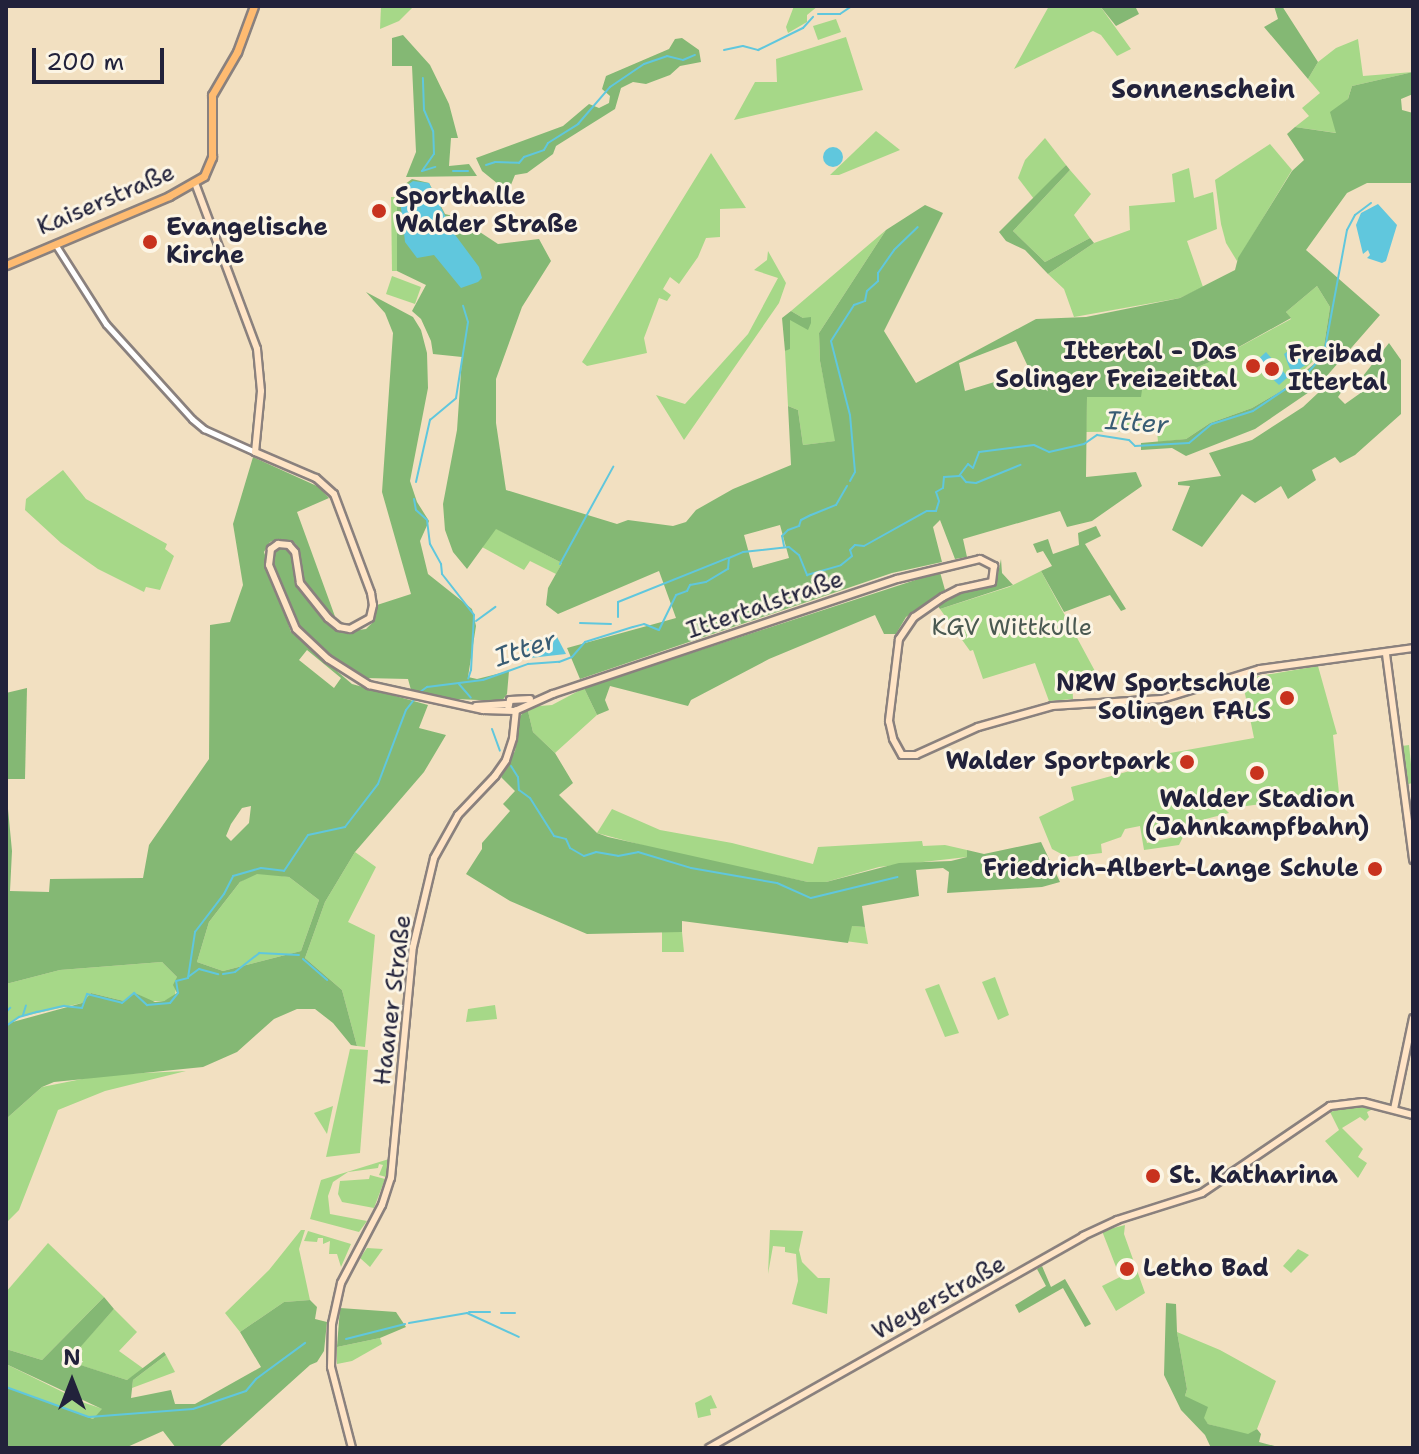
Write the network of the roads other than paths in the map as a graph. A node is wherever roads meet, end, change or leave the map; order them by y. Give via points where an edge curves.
1 (254, 6) edge
2 (195, 183) junction
3 (55, 244) junction
4 (6, 265) edge
5 (255, 452) junction
6 (1413, 648) edge
7 (1386, 654) junction
8 (513, 707) junction
9 (1411, 834) edge
10 (1413, 860) edge
11 (1413, 1018) edge
12 (1394, 1109) junction
13 (1413, 1115) edge
14 (352, 1448) edge
15 (709, 1448) edge

1 - 2 main road, Kaiserstraße via 233,60 213,90 211,164
2 - 3 main road, Kaiserstraße
2 - 5 main road via 257,349 261,391
3 - 4 main road, Kaiserstraße
3 - 5 street via 106,324 192,419
5 - 8 main road, Ittertalstraße via 316,478 334,494 373,601 366,623 350,629 335,624 300,583 293,549 278,544 269,551 268,561 296,629 319,653 360,682 468,706
6 - 7 main road
7 - 8 main road, Ittertalstraße via 1260,669 1162,699 1052,706 978,727 905,757 889,727 899,639 914,617 943,597 992,582 996,571 990,561 980,559 897,579
7 - 9 main road
8 - 14 main road, Haaner Straße via 513,738 501,769 458,815 432,862 411,958 391,1178 341,1283 331,1336 331,1367
9 - 10 main road
11 - 12 main road
12 - 13 main road, Weyerstraße
12 - 15 main road, Weyerstraße via 1358,1101 1330,1106 1194,1197 1105,1224

